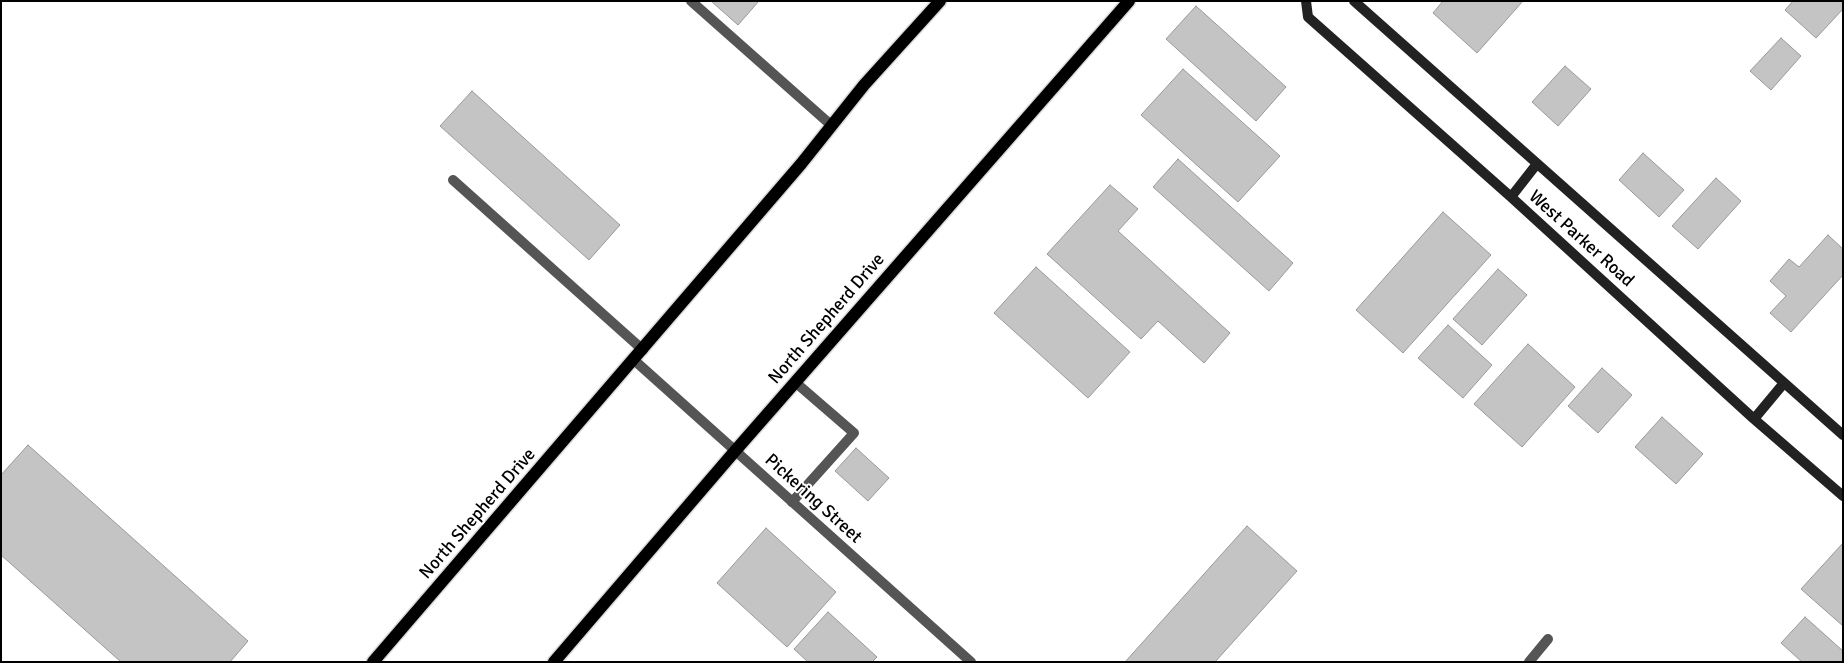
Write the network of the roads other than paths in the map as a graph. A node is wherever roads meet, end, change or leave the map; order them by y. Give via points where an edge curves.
1 (691, 1) edge
2 (940, 1) edge
3 (1129, 1) edge
4 (1306, 1) edge
5 (1354, 1) edge
6 (831, 125) junction
7 (1536, 165) junction
8 (453, 180) dead end
9 (1511, 197) junction
10 (643, 350) junction
11 (634, 360) junction
12 (795, 382) junction
13 (1784, 383) junction
14 (1754, 419) junction
15 (1843, 435) edge
16 (735, 451) junction
17 (1843, 496) edge
18 (792, 502) junction
19 (1548, 639) dead end
20 (373, 662) edge
21 (554, 662) edge
22 (971, 662) edge
23 (1529, 662) edge

1 - 6 street
2 - 6 main road, North Shepherd Drive
3 - 12 main road, North Shepherd Drive
4 - 9 main road, West Parker Road via 1308,17
5 - 7 main road, West Parker Road
6 - 10 main road, North Shepherd Drive
7 - 9 main road
7 - 13 main road, West Parker Road
8 - 10 street
9 - 14 main road, West Parker Road
10 - 11 main road, North Shepherd Drive
11 - 16 street, Pickering Street
11 - 20 main road, North Shepherd Drive
12 - 16 main road, North Shepherd Drive
12 - 18 street via 854,433
13 - 14 main road
13 - 15 main road, West Parker Road
14 - 17 main road, West Parker Road
16 - 18 street, Pickering Street
16 - 21 main road, North Shepherd Drive
18 - 22 street, Pickering Street
19 - 23 street

